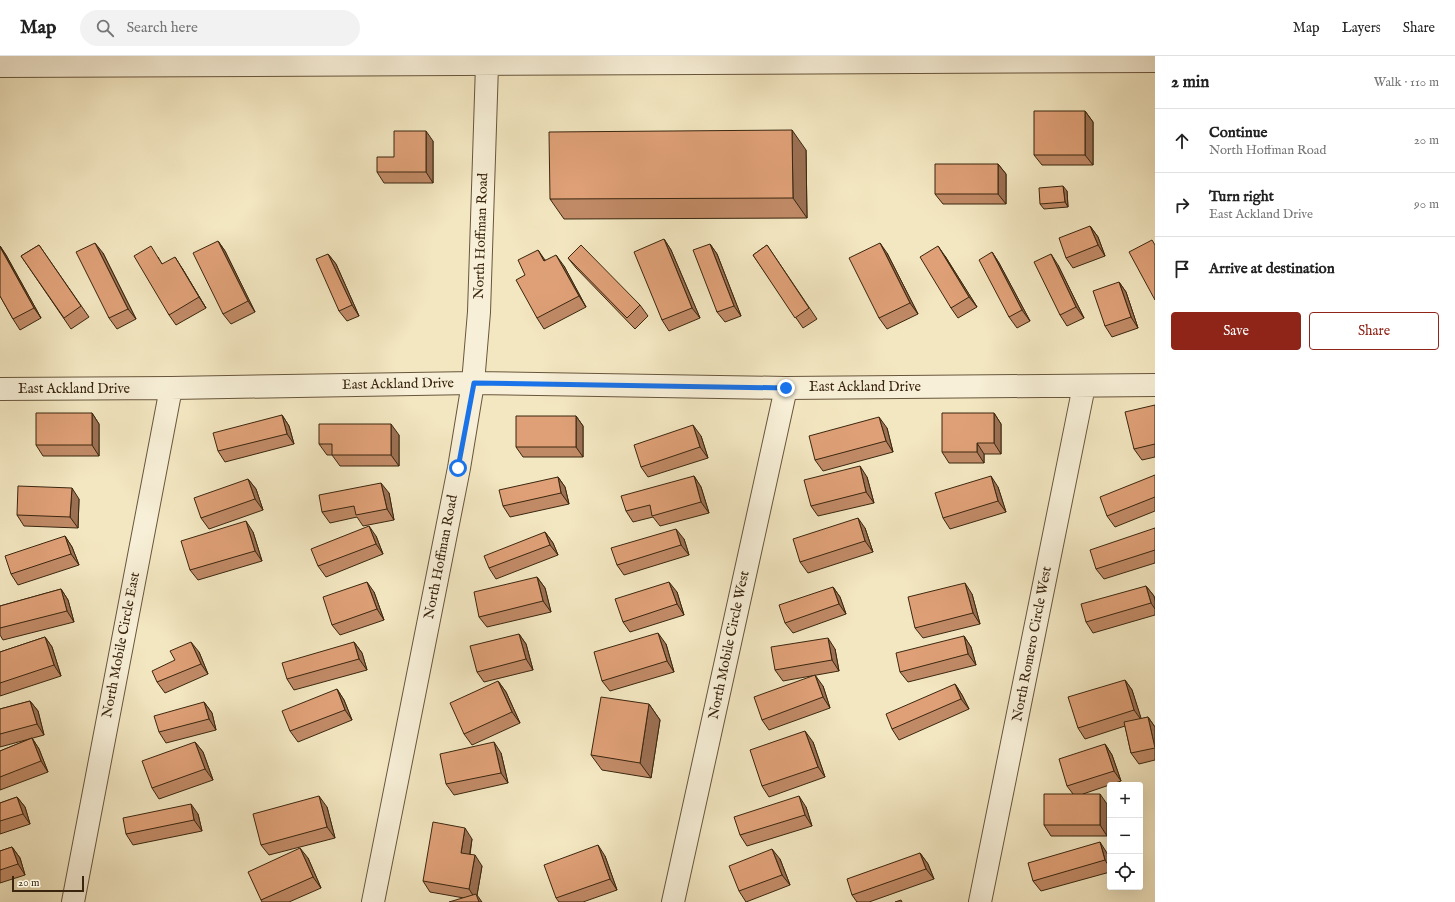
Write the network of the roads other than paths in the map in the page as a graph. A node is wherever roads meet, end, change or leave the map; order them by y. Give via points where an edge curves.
1 (208, 61) edge
2 (1155, 61) edge
3 (487, 64) junction
4 (0, 66) edge
5 (474, 383) junction
6 (1155, 385) edge
7 (1084, 386) junction
8 (171, 388) junction
9 (786, 388) junction
10 (0, 389) edge
11 (73, 902) edge
12 (373, 902) edge
13 (673, 902) edge
14 (980, 902) edge

1 - 3 street
1 - 4 street
2 - 3 street
3 - 5 street, North Hoffman Road via 479,312
5 - 8 street, East Ackland Drive
5 - 9 street, East Ackland Drive
5 - 12 street, North Hoffman Road
6 - 7 street, East Ackland Drive
7 - 9 street, East Ackland Drive
7 - 14 street, North Romero Circle West
8 - 10 street, East Ackland Drive
8 - 11 street, North Mobile Circle East
9 - 13 street, North Mobile Circle West

